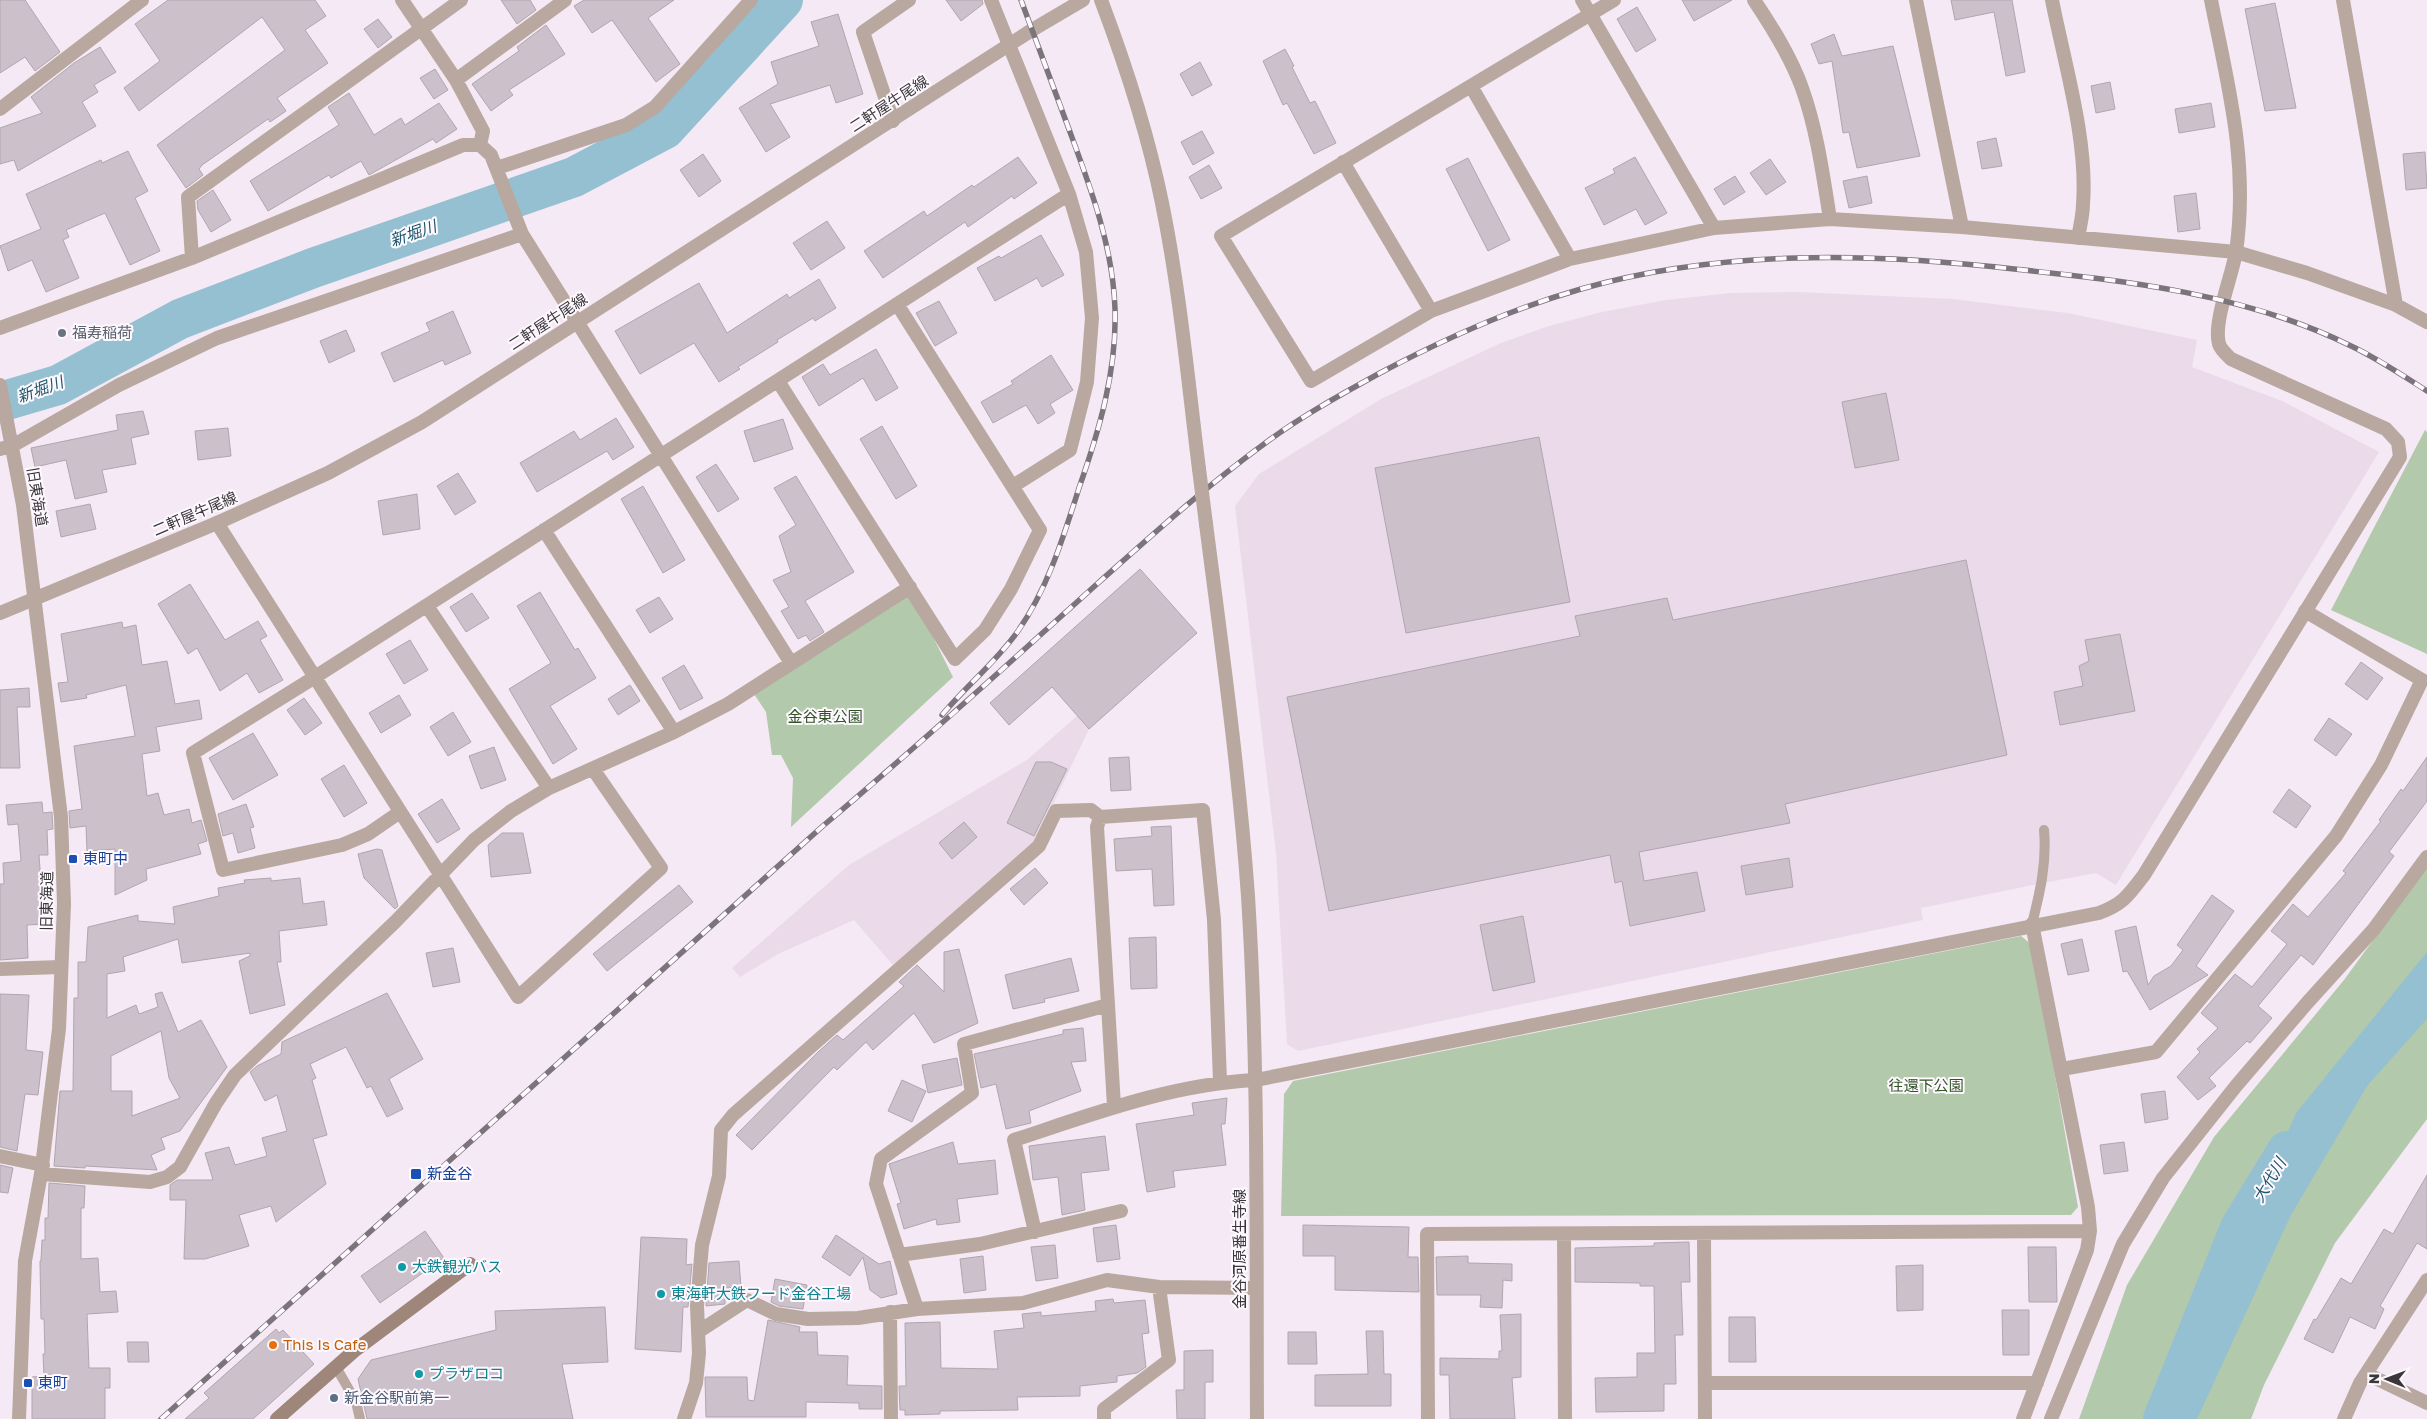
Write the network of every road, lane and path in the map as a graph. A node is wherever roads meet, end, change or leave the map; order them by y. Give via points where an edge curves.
1 (142, 0) edge
2 (402, 0) edge
3 (461, 0) edge
4 (565, 0) edge
5 (751, 0) edge
6 (909, 0) edge
7 (991, 0) edge
8 (1083, 0) edge
9 (1101, 0) edge
10 (1582, 0) edge
11 (1614, 0) edge
12 (1754, 0) edge
13 (1916, 0) edge
14 (2052, 0) edge
15 (2211, 0) edge
16 (2343, 0) edge
17 (1591, 14) junction
18 (422, 28) junction
19 (1010, 45) junction
20 (456, 80) junction
21 (1471, 86) junction
22 (0, 109) edge
23 (893, 121) junction
24 (480, 145) junction
25 (1343, 162) junction
26 (499, 172) junction
27 (1069, 194) junction
28 (1830, 219) junction
29 (1962, 227) junction
30 (520, 228) junction
31 (1714, 228) junction
32 (2078, 238) junction
33 (2236, 252) junction
34 (192, 258) junction
35 (1570, 259) junction
36 (897, 304) junction
37 (2396, 305) junction
38 (1431, 310) junction
39 (578, 322) junction
40 (2427, 322) edge
41 (0, 328) edge
42 (778, 381) junction
43 (0, 385) edge
44 (7, 443) edge
45 (661, 456) junction
46 (1013, 486) junction
47 (217, 523) junction
48 (544, 530) junction
49 (910, 587) junction
50 (33, 600) junction
51 (427, 606) junction
52 (2305, 611) junction
53 (0, 614) edge
54 (791, 663) junction
55 (315, 677) junction
56 (674, 732) junction
57 (593, 769) junction
58 (549, 788) junction
59 (400, 812) junction
60 (1100, 817) junction
61 (2044, 830) dead end
62 (2427, 857) edge
63 (440, 875) junction
64 (2032, 924) junction
65 (62, 968) junction
66 (0, 969) edge
67 (1108, 1005) junction
68 (2062, 1069) junction
69 (1256, 1080) junction
70 (1220, 1082) junction
71 (1114, 1106) junction
72 (0, 1156) edge
73 (42, 1169) junction
74 (1121, 1211) dead end
75 (2090, 1231) junction
76 (1035, 1232) junction
77 (1704, 1233) junction
78 (1564, 1234) junction
79 (899, 1255) junction
80 (470, 1264) dead end
81 (2427, 1280) edge
82 (1159, 1287) junction
83 (1256, 1288) junction
84 (917, 1309) junction
85 (890, 1312) junction
86 (698, 1332) junction
87 (336, 1367) junction
88 (2367, 1374) junction
89 (1705, 1383) junction
90 (2037, 1383) junction
91 (2427, 1403) edge
92 (19, 1419) edge
93 (278, 1419) edge
94 (360, 1419) edge
95 (684, 1419) edge
96 (891, 1419) edge
97 (1104, 1419) edge
98 (1257, 1419) edge
99 (1428, 1419) edge
100 (1565, 1419) edge
101 (1705, 1419) edge
102 (2023, 1419) edge
103 (2051, 1419) edge
104 (2344, 1419) edge

1 - 22 street
2 - 18 street
3 - 18 street
4 - 20 street
5 - 26 street via 655,107 626,124
6 - 23 street via 863,32
7 - 19 street
8 - 19 street, 二軒屋牛尾線
9 - 69 street, 金谷河原番生寺線, bridge via 1136,100 1162,204 1174,272 1236,753 1252,970
10 - 17 street
11 - 17 street
12 - 28 street via 1775,33 1801,86 1818,142
13 - 29 street
14 - 32 street via 2083,166 2084,204
15 - 33 street via 2238,137 2241,194
16 - 37 street
17 - 21 street
17 - 31 street
18 - 20 street
18 - 34 street via 188,197
19 - 23 street, 二軒屋牛尾線
19 - 27 street
20 - 24 street via 483,131
21 - 25 street
21 - 35 street
23 - 39 street, 二軒屋牛尾線
24 - 26 street via 491,155
24 - 34 street via 463,145
25 - 38 street
25 - 38 street via 1221,236 1311,381
26 - 30 street
27 - 36 street
27 - 46 street via 1086,252 1092,318 1087,382 1070,450
28 - 29 street
28 - 31 street
29 - 32 street
30 - 39 street
30 - 44 street via 217,338
31 - 35 street
32 - 33 street
33 - 37 street
33 - 52 street via 2218,331 2220,346 2231,359 2386,429 2398,442 2400,457
34 - 41 street
35 - 38 street
36 - 42 street
36 - 46 street
37 - 40 street
39 - 45 street
39 - 47 street, 二軒屋牛尾線 via 422,422 328,473
42 - 45 street
42 - 49 street
43 - 44 street, 旧東海道
44 - 50 street, 旧東海道 via 23,505
45 - 48 street
45 - 54 street
46 - 49 street via 1040,530 1011,590 985,630 955,659
47 - 50 street, 二軒屋牛尾線
47 - 55 street
48 - 51 street
48 - 56 street
49 - 54 street
50 - 53 street, 二軒屋牛尾線
50 - 65 street, 旧東海道 via 61,817
51 - 55 street
51 - 58 street
52 - 64 street via 2132,892 2118,905 2098,912
52 - 68 street via 2422,680 2381,765 2336,836 2156,1052
54 - 56 street via 728,704
55 - 59 street
55 - 59 street via 192,752 223,870 342,845 368,834
56 - 57 street
57 - 58 street
57 - 63 street via 661,868 518,996
58 - 63 street via 496,822
59 - 63 street
60 - 67 street via 1097,827
60 - 70 street via 1203,810 1214,920
60 - 86 street via 1091,810 1056,811 1039,846 733,1115 721,1130 719,1176 702,1245
61 - 64 lane via 2043,883
62 - 103 street via 2374,929 2236,1086 2163,1178 2124,1244
63 - 73 street via 235,1076 180,1167 167,1177 150,1182
64 - 68 street
64 - 69 street
65 - 66 street
65 - 73 street, 旧東海道 via 59,1029
67 - 71 street
67 - 79 street via 964,1044 972,1093 881,1160 876,1184
68 - 75 street
69 - 70 street
69 - 83 street, 金谷河原番生寺線
70 - 71 street
71 - 76 street via 1014,1140
72 - 73 street
73 - 92 street, 旧東海道 via 25,1261
74 - 76 street
75 - 77 street
75 - 90 street via 2087,1250
76 - 79 street via 980,1244
77 - 78 street
77 - 89 street
78 - 99 street via 1427,1234
78 - 100 street
79 - 84 street
80 - 87 main road via 354,1350
81 - 88 street
82 - 83 street
82 - 84 street via 1107,1280 1023,1303
82 - 97 street via 1169,1360 1104,1409
83 - 98 street, 金谷河原番生寺線
84 - 85 street
85 - 86 street via 858,1318 808,1319 776,1314 747,1300
85 - 96 street
86 - 95 street via 696,1383
87 - 93 main road
87 - 94 lane via 356,1402
88 - 91 street
88 - 104 street
89 - 90 street
89 - 101 street
90 - 102 street

